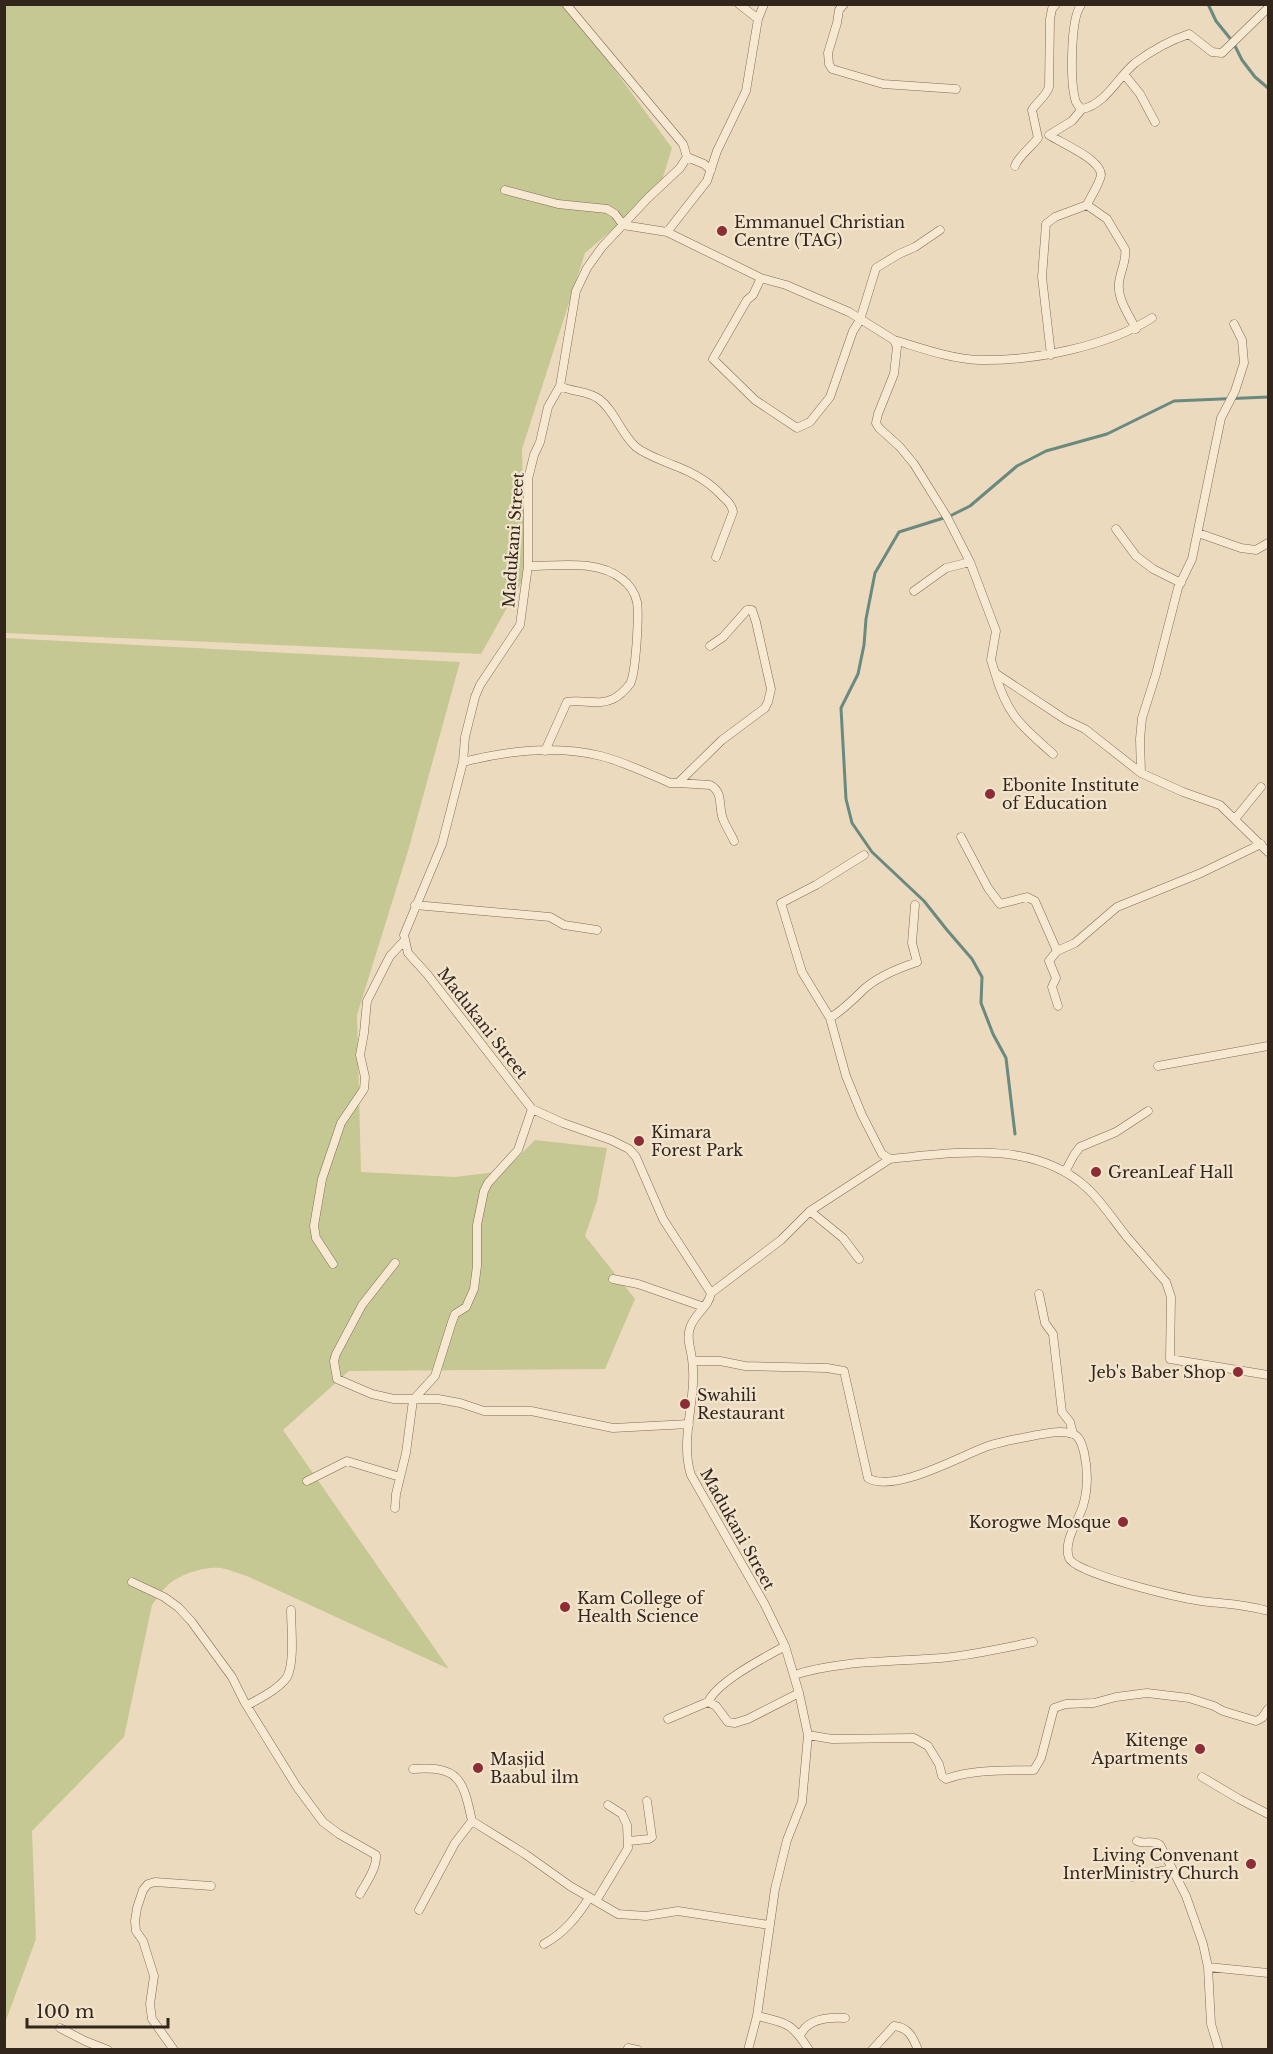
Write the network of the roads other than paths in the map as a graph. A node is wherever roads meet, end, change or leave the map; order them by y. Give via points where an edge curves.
1 (567, 4) edge
2 (739, 4) edge
3 (764, 4) edge
4 (844, 4) edge
5 (1056, 4) edge
6 (1081, 5) edge
7 (1269, 8) edge
8 (758, 19) junction
9 (1124, 74) junction
10 (956, 89) dead end
11 (1082, 109) junction
12 (1155, 122) dead end
13 (1049, 135) junction
14 (1038, 138) junction
15 (687, 157) junction
16 (1015, 166) dead end
17 (711, 170) junction
18 (505, 190) dead end
19 (1087, 205) junction
20 (623, 225) junction
21 (940, 230) dead end
22 (667, 232) junction
23 (761, 278) junction
24 (1152, 318) dead end
25 (860, 320) junction
26 (1234, 324) dead end
27 (1136, 329) junction
28 (894, 340) junction
29 (1051, 355) junction
30 (560, 386) junction
31 (1116, 529) dead end
32 (1198, 533) junction
33 (1269, 543) edge
34 (716, 557) dead end
35 (970, 562) junction
36 (528, 566) junction
37 (1181, 583) junction
38 (914, 591) dead end
39 (710, 646) dead end
40 (995, 673) junction
41 (545, 751) junction
42 (1053, 754) dead end
43 (463, 762) junction
44 (1141, 773) junction
45 (678, 783) junction
46 (1261, 787) dead end
47 (1235, 819) junction
48 (961, 837) dead end
49 (734, 841) dead end
50 (1261, 844) junction
51 (1269, 852) edge
52 (864, 855) dead end
53 (415, 905) junction
54 (915, 905) dead end
55 (597, 930) dead end
56 (404, 941) junction
57 (1057, 951) junction
58 (1058, 1006) dead end
59 (830, 1018) junction
60 (1269, 1046) edge
61 (1158, 1066) dead end
62 (532, 1109) junction
63 (1148, 1111) dead end
64 (890, 1159) junction
65 (1065, 1172) junction
66 (810, 1211) junction
67 (859, 1259) dead end
68 (395, 1263) dead end
69 (333, 1264) dead end
70 (613, 1279) dead end
71 (711, 1293) junction
72 (1039, 1294) dead end
73 (704, 1307) junction
74 (693, 1361) junction
75 (1269, 1375) edge
76 (413, 1400) junction
77 (690, 1424) junction
78 (1072, 1434) junction
79 (400, 1477) junction
80 (307, 1481) dead end
81 (395, 1508) dead end
82 (132, 1582) dead end
83 (291, 1610) dead end
84 (1269, 1611) edge
85 (1033, 1642) dead end
86 (785, 1646) junction
87 (794, 1675) junction
88 (799, 1693) junction
89 (708, 1702) junction
90 (248, 1705) junction
91 (1269, 1709) edge
92 (668, 1719) dead end
93 (808, 1736) junction
94 (413, 1769) dead end
95 (1202, 1777) dead end
96 (647, 1802) dead end
97 (608, 1805) dead end
98 (1269, 1814) edge
99 (472, 1821) junction
100 (629, 1841) junction
101 (1137, 1841) dead end
102 (1172, 1869) junction
103 (1132, 1877) dead end
104 (211, 1886) dead end
105 (360, 1894) dead end
106 (592, 1900) junction
107 (418, 1910) dead end
108 (769, 1925) junction
109 (544, 1944) dead end
110 (1208, 1967) junction
111 (1269, 1972) edge
112 (757, 2016) junction
113 (845, 2018) dead end
114 (60, 2028) dead end
115 (800, 2036) junction
116 (628, 2048) dead end
117 (108, 2049) edge
118 (174, 2049) edge
119 (638, 2049) edge
120 (748, 2049) edge
121 (809, 2049) edge
122 (872, 2049) edge
123 (918, 2049) edge
124 (1219, 2049) edge

1 - 15 street via 683,144
2 - 8 street
3 - 8 street
4 - 10 street via 828,53 832,69 883,84
5 - 14 street via 1050,20 1049,87 1032,110
6 - 11 street via 1074,22 1073,72 1076,103
7 - 9 street via 1222,54 1212,52 1189,34 1176,38
8 - 17 street via 746,91
9 - 11 street via 1104,97
9 - 12 street
11 - 13 street via 1072,121
13 - 14 street
13 - 19 street via 1094,161 1100,170 1101,178
14 - 16 street
15 - 17 street
15 - 20 street, Madukani Street
17 - 22 street via 707,181
18 - 20 street via 558,204 607,210
19 - 27 street via 1107,219 1125,249 1119,293
19 - 29 street via 1046,224 1041,276
20 - 22 street
20 - 30 street, Madukani Street via 586,268 576,291
21 - 25 street via 876,268
22 - 23 street
23 - 25 street via 786,285
23 - 25 street via 713,359 755,400 791,426 805,425 830,398 852,332
24 - 27 street
25 - 28 street
26 - 32 street via 1242,340 1244,363 1221,418
27 - 29 street
28 - 29 street via 978,360
28 - 35 street via 895,367 876,423 914,464
30 - 34 street via 600,400 635,446 699,477 722,495 733,512
30 - 36 street, Madukani Street via 548,407 530,472
31 - 37 street via 1136,556
32 - 33 street via 1241,548 1256,550
32 - 37 street
35 - 38 street via 946,568
35 - 40 street via 996,631 992,660
36 - 41 street via 603,569 624,580 637,602 635,658 629,685 602,702 567,702
36 - 43 street, Madukani Street via 520,625 475,697
37 - 44 street via 1142,717
39 - 45 street via 747,610 752,610 770,696 765,708 722,740
40 - 42 street via 1014,718
40 - 44 street via 1084,729
41 - 43 street
41 - 45 street via 600,756
43 - 53 street, Madukani Street via 442,843
44 - 47 street via 1220,805
45 - 49 street via 715,787
46 - 47 street
47 - 50 street
48 - 57 street via 1000,904 1027,897 1035,901
50 - 51 street
50 - 57 street via 1117,907 1075,943
52 - 59 street via 781,903 801,972
53 - 55 street via 550,917 564,925
53 - 56 street, Madukani Street
54 - 59 street via 912,943 917,962 875,981
56 - 62 street, Madukani Street via 408,953
56 - 69 street via 390,956 367,1001 360,1055 364,1089 347,1112 322,1179 314,1226 316,1238
57 - 58 street via 1049,961 1056,978 1052,987
59 - 64 street via 862,1115 882,1154
60 - 61 street
62 - 71 street, Madukani Street via 629,1149 663,1220
62 - 76 street via 518,1150 484,1191 470,1300 455,1314 435,1376
63 - 65 street via 1116,1132 1080,1147
64 - 65 street via 993,1153 1045,1163
64 - 66 street
65 - 75 street via 1092,1194 1166,1282 1171,1297 1170,1359
66 - 67 street via 843,1238
66 - 71 street via 781,1240
68 - 76 street via 348,1330 336,1354 334,1370 337,1379 372,1394
70 - 73 street
71 - 73 street, Madukani Street
72 - 78 street via 1045,1323 1053,1334 1062,1412 1070,1422
73 - 74 street, Madukani Street via 689,1328
74 - 77 street, Madukani Street
74 - 78 street via 844,1371 868,1478 873,1481 917,1475 998,1443 1041,1434
76 - 77 street via 438,1399 483,1412 531,1411 613,1428
76 - 79 street
77 - 86 street, Madukani Street via 687,1458 691,1475
78 - 84 street via 1078,1437 1082,1448 1087,1479 1083,1506 1069,1540 1071,1562 1135,1586
79 - 80 street via 347,1461
79 - 81 street
82 - 90 street via 178,1607 232,1677
83 - 90 street via 292,1647 287,1677
85 - 87 street via 944,1658 846,1664
86 - 87 street, Madukani Street
86 - 89 street via 743,1671 712,1694
87 - 88 street, Madukani Street
88 - 89 street via 735,1723 728,1722
88 - 93 street, Madukani Street
89 - 92 street
90 - 105 street via 297,1787 323,1822 376,1855
91 - 93 street via 1256,1721 1189,1698 1155,1694 1066,1704 1054,1708 1034,1770 977,1772 946,1779 928,1746 915,1738
93 - 108 street, Madukani Street via 802,1802 787,1840
94 - 99 street via 441,1769 458,1778
95 - 98 street
96 - 100 street via 652,1837
97 - 100 street via 622,1814
99 - 106 street
99 - 107 street via 461,1832
100 - 106 street
101 - 102 street via 1160,1845
102 - 103 street
102 - 110 street via 1186,1896
104 - 118 street via 148,1884 136,1908 136,1931 143,1941 153,1976 152,2019
106 - 108 street via 618,1914 646,1916 678,1911
106 - 109 street
108 - 112 street, Madukani Street
110 - 111 street
110 - 124 street via 1211,2024
112 - 115 street via 785,2023
112 - 120 street, Madukani Street
113 - 115 street via 821,2019 805,2028
114 - 117 street
115 - 121 street
116 - 119 street
122 - 123 street via 894,2026 911,2034

